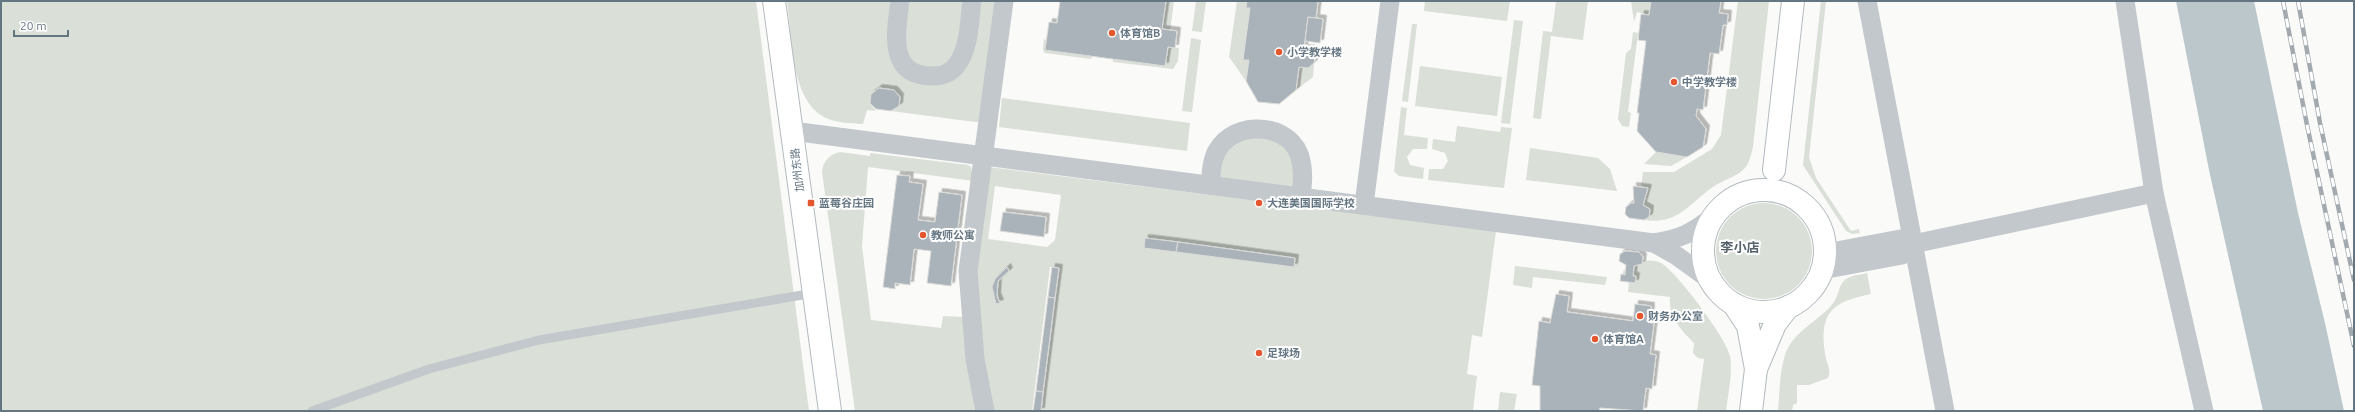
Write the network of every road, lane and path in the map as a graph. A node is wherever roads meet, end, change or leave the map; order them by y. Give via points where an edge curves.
1 (774, 1) edge
2 (900, 1) edge
3 (972, 1) edge
4 (1004, 1) edge
5 (1390, 1) edge
6 (1793, 1) edge
7 (1867, 1) edge
8 (2125, 1) edge
9 (792, 131) junction
10 (983, 156) junction
11 (1774, 170) junction
12 (1210, 185) junction
13 (1748, 191) junction
14 (2154, 193) junction
15 (1301, 197) junction
16 (1798, 199) junction
17 (1364, 205) junction
18 (1711, 218) junction
19 (1654, 243) junction
20 (1913, 244) junction
21 (1824, 262) junction
22 (1706, 277) junction
23 (814, 293) junction
24 (1735, 306) junction
25 (1788, 307) junction
26 (1756, 369) junction
27 (312, 411) edge
28 (830, 411) edge
29 (985, 411) edge
30 (1751, 411) edge
31 (1945, 411) edge
32 (2204, 411) edge

1 - 9 street, 加州东路
2 - 3 street via 895,42 898,52 908,69 927,76 946,74 958,64 966,45
4 - 10 street
5 - 17 street
6 - 11 street
7 - 20 street
8 - 14 street
9 - 10 street
9 - 23 street, 加州东路
10 - 12 street
10 - 29 street via 968,271 975,359
11 - 13 street
11 - 16 street
12 - 15 street
12 - 15 street via 1214,157 1222,144 1233,134 1247,129 1262,128 1277,132 1290,141 1298,153 1303,167
13 - 16 street via 1780,192
13 - 18 street via 1733,197
14 - 20 street
14 - 32 street
15 - 17 street
16 - 21 street via 1814,214 1823,232
17 - 19 street
18 - 19 street via 1695,231 1679,239
18 - 22 street via 1702,245
19 - 22 street
20 - 21 street via 1900,239
20 - 31 street
21 - 25 street via 1810,291
22 - 24 street
23 - 27 lane via 539,340 429,369
23 - 28 street, 加州东路
24 - 25 street via 1755,312 1775,312
24 - 26 street via 1748,326
25 - 26 street via 1776,324
26 - 30 street

